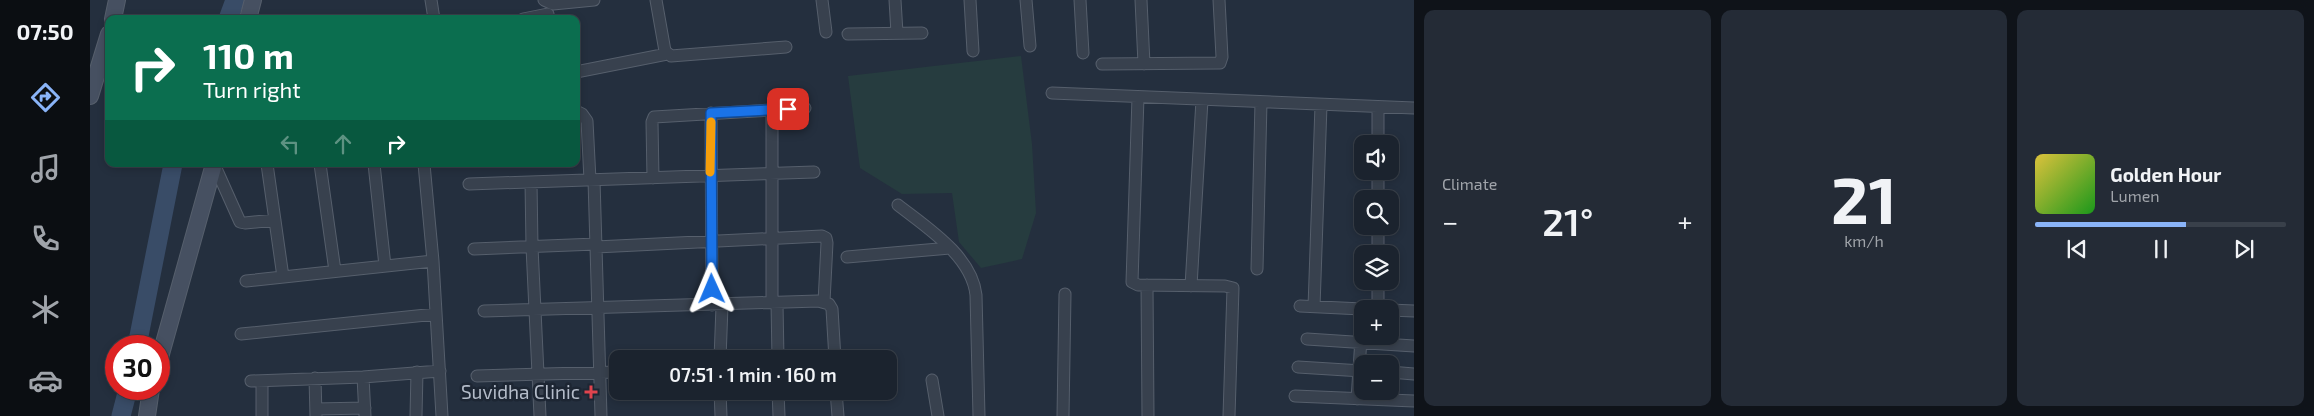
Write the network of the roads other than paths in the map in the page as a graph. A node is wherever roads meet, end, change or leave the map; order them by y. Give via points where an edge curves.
1 (117, 0) edge
2 (253, 0) edge
3 (431, 0) edge
4 (594, 0) edge
5 (656, 0) edge
6 (822, 0) edge
7 (895, 0) edge
8 (970, 0) edge
9 (1026, 0) edge
10 (1080, 0) edge
11 (1141, 0) edge
12 (1219, 0) edge
13 (545, 1) edge
14 (114, 15) edge
15 (249, 15) edge
16 (433, 15) edge
17 (548, 15) edge
18 (826, 32) dead end
19 (896, 33) junction
20 (922, 33) dead end
21 (848, 34) dead end
22 (1030, 46) dead end
23 (105, 47) edge
24 (786, 47) dead end
25 (973, 51) dead end
26 (667, 54) junction
27 (1083, 54) dead end
28 (1102, 64) dead end
29 (1144, 64) junction
30 (580, 71) edge
31 (1052, 93) dead end
32 (90, 96) edge
33 (1138, 97) junction
34 (1202, 100) junction
35 (1261, 102) junction
36 (1321, 104) junction
37 (1378, 107) junction
38 (805, 108) dead end
39 (1414, 108) edge
40 (772, 110) junction
41 (580, 113) edge
42 (711, 113) junction
43 (1378, 135) edge
44 (213, 167) edge
45 (215, 167) edge
46 (267, 167) edge
47 (320, 167) edge
48 (374, 167) edge
49 (424, 167) edge
50 (814, 172) dead end
51 (772, 174) junction
52 (710, 176) junction
53 (654, 178) junction
54 (592, 180) junction
55 (531, 182) junction
56 (469, 184) dead end
57 (898, 205) dead end
58 (275, 220) junction
59 (772, 239) junction
60 (711, 242) junction
61 (596, 246) junction
62 (532, 247) junction
63 (950, 248) junction
64 (474, 249) dead end
65 (847, 257) dead end
66 (433, 261) junction
67 (385, 266) junction
68 (1257, 269) dead end
69 (335, 272) junction
70 (283, 277) junction
71 (246, 281) dead end
72 (1147, 285) junction
73 (1191, 286) junction
74 (1065, 294) dead end
75 (824, 302) junction
76 (775, 303) junction
77 (717, 305) junction
78 (1300, 306) dead end
79 (1314, 307) junction
80 (598, 309) junction
81 (1354, 309) edge
82 (534, 310) junction
83 (1399, 310) edge
84 (484, 311) dead end
85 (1414, 311) edge
86 (436, 314) junction
87 (241, 334) dead end
88 (166, 335) edge
89 (1307, 339) dead end
90 (1354, 342) edge
91 (1396, 345) edge
92 (1414, 346) edge
93 (720, 350) edge
94 (778, 350) edge
95 (834, 350) edge
96 (1298, 367) dead end
97 (440, 371) junction
98 (1354, 371) edge
99 (417, 372) junction
100 (609, 372) edge
101 (600, 373) junction
102 (1399, 373) edge
103 (538, 374) junction
104 (1414, 374) edge
105 (477, 376) dead end
106 (363, 377) junction
107 (315, 378) junction
108 (932, 380) dead end
109 (1295, 396) dead end
110 (1354, 399) edge
111 (149, 400) edge
112 (720, 400) edge
113 (778, 400) edge
114 (837, 400) edge
115 (1386, 400) edge
116 (1414, 401) edge
117 (316, 412) edge
118 (365, 412) edge
119 (147, 416) edge
120 (262, 416) edge
121 (416, 416) edge
122 (442, 416) edge
123 (540, 416) edge
124 (601, 416) edge
125 (721, 416) edge
126 (779, 416) edge
127 (838, 416) edge
128 (938, 416) edge
129 (979, 416) edge
130 (1064, 416) edge
131 (1148, 416) edge
132 (1229, 416) edge

1 - 14 street
2 - 15 street
3 - 16 street
4 - 13 street via 553,4
5 - 26 street
6 - 18 street
7 - 19 street
8 - 25 street
9 - 22 street
10 - 27 street
11 - 29 street
12 - 29 street via 1220,63
13 - 17 street
19 - 20 street
19 - 21 street
23 - 32 street
24 - 26 street via 676,57
26 - 30 street
28 - 29 street
31 - 33 street
33 - 34 street
33 - 72 street via 1132,278 1134,284
34 - 35 street
34 - 73 street
35 - 36 street
35 - 68 street
36 - 37 street
36 - 79 street
37 - 39 street
37 - 43 street
38 - 40 street
40 - 42 street
40 - 51 street
41 - 54 street via 587,121
42 - 52 street
42 - 53 street via 654,117
44 - 88 street
45 - 58 street via 240,222
46 - 58 street
47 - 69 street
48 - 67 street
49 - 66 street
50 - 51 street
51 - 52 street
51 - 59 street
52 - 53 street
52 - 60 street
53 - 54 street
54 - 55 street
54 - 61 street
55 - 56 street
55 - 62 street
57 - 63 street
58 - 70 street
59 - 60 street
59 - 75 street via 826,238
59 - 76 street
60 - 61 street
60 - 77 street
61 - 62 street
61 - 80 street
62 - 64 street
62 - 82 street
63 - 65 street
63 - 129 street via 973,280 975,288
66 - 67 street
66 - 86 street
67 - 69 street
69 - 70 street
70 - 71 street
72 - 73 street
72 - 131 street
73 - 132 street via 1233,288
74 - 130 street
75 - 76 street
75 - 95 street via 832,310
76 - 77 street
76 - 94 street
77 - 80 street
77 - 93 street
78 - 79 street
79 - 81 street
80 - 82 street
80 - 101 street
82 - 84 street
82 - 103 street
83 - 85 street
86 - 87 street
86 - 97 street
89 - 90 street
91 - 92 street
96 - 98 street
97 - 99 street
97 - 122 street
99 - 106 street
99 - 121 street
100 - 101 street
101 - 103 street
101 - 124 street
102 - 104 street
103 - 105 street
103 - 123 street
106 - 107 street
106 - 118 street
107 - 117 street
107 - 120 street via 257,381
108 - 128 street
109 - 110 street
111 - 119 street
112 - 125 street
113 - 126 street
114 - 127 street
115 - 116 street
117 - 118 street

